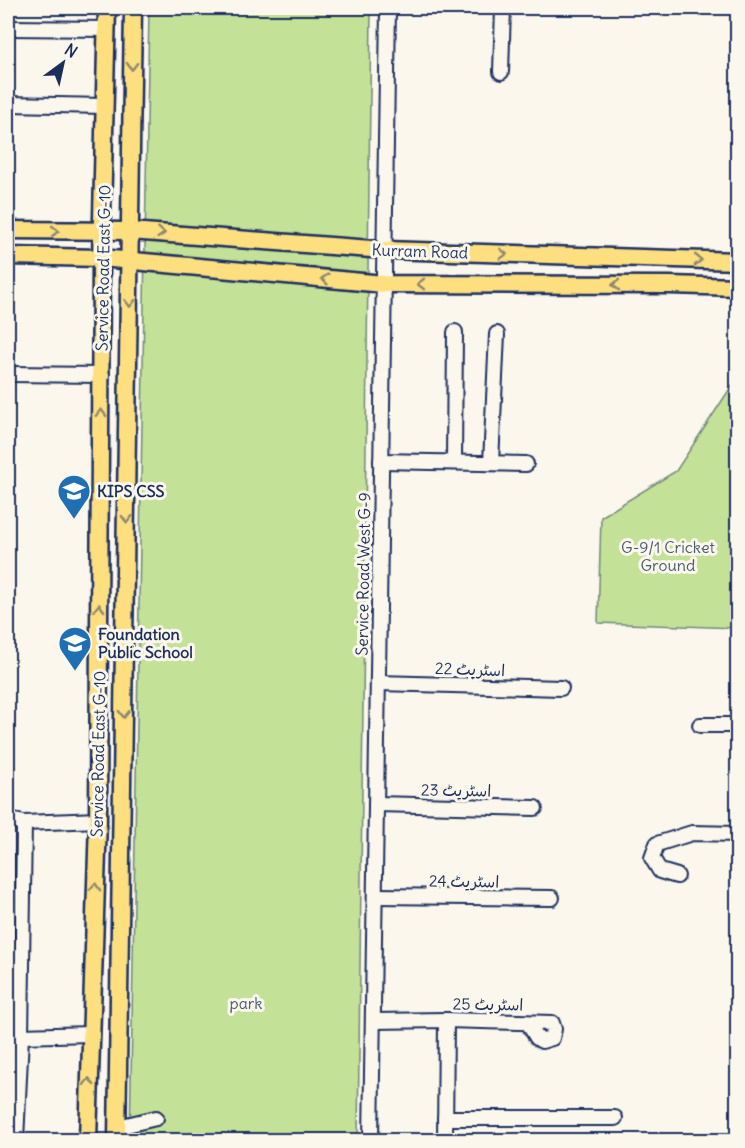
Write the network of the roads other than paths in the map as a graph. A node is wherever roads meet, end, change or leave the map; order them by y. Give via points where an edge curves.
1 (107, 8) edge
2 (133, 8) edge
3 (388, 8) edge
4 (503, 8) edge
5 (8, 28) edge
6 (107, 29) junction
7 (501, 72) dead end
8 (8, 104) edge
9 (105, 106) junction
10 (8, 230) edge
11 (103, 231) junction
12 (130, 231) junction
13 (385, 250) junction
14 (8, 256) edge
15 (101, 258) junction
16 (130, 260) junction
17 (738, 261) edge
18 (384, 284) junction
19 (738, 287) edge
20 (455, 332) dead end
21 (497, 334) dead end
22 (8, 374) edge
23 (102, 375) junction
24 (381, 461) junction
25 (454, 462) junction
26 (490, 463) junction
27 (526, 464) dead end
28 (378, 683) junction
29 (561, 688) dead end
30 (700, 724) dead end
31 (738, 725) edge
32 (376, 804) junction
33 (535, 808) dead end
34 (8, 820) edge
35 (98, 820) junction
36 (24, 822) junction
37 (738, 834) edge
38 (677, 876) dead end
39 (8, 892) edge
40 (23, 892) junction
41 (375, 897) junction
42 (552, 898) dead end
43 (14, 952) edge
44 (446, 1020) junction
45 (373, 1021) junction
46 (14, 1022) edge
47 (533, 1024) dead end
48 (90, 1034) junction
49 (21, 1036) junction
50 (13, 1089) edge
51 (156, 1118) dead end
52 (445, 1118) junction
53 (615, 1118) dead end
54 (117, 1134) edge
55 (16, 1140) edge
56 (88, 1140) edge
57 (371, 1140) edge
58 (445, 1140) edge

1 - 6 main road, Service Road East G-10
2 -> 12 main road, Service Road East G-10
3 - 13 street, Service Road West G-9
4 - 7 street
5 - 6 street
6 - 9 main road, Service Road East G-10
8 - 9 street
9 - 11 main road, Service Road East G-10
10 -> 11 main road, Kurram Road
11 - 12 main road, Kurram Road
11 - 15 main road, Service Road East G-10
12 -> 13 main road, Kurram Road
12 - 16 main road, Service Road East G-10
13 -> 17 main road, Kurram Road
13 - 18 street, Service Road West G-9
14 - 15 main road, Kurram Road
15 - 16 main road, Kurram Road
15 - 23 main road, Service Road East G-10
18 -> 16 main road, Kurram Road
16 -> 54 main road, Service Road East G-10
19 -> 18 main road, Kurram Road
18 - 24 street, Service Road West G-9
20 - 25 street
21 - 26 street
22 - 23 street
35 -> 23 main road, Service Road East G-10
24 - 25 street
24 - 28 street, Service Road West G-9
25 - 26 street
26 - 27 street
28 - 29 street, اسٹریٹ 22
28 - 32 street, Service Road West G-9
30 - 31 street
32 - 33 street, اسٹریٹ 23
32 - 41 street, Service Road West G-9
34 - 36 street
35 - 36 street
48 -> 35 main road, Service Road East G-10
36 - 40 street
37 - 38 street via 692,833 657,844 652,858 660,871
39 - 40 street
40 - 43 street
41 - 42 street, اسٹریٹ 24
41 - 45 street, Service Road West G-9
43 - 46 street
44 - 45 street, اسٹریٹ 25
44 - 47 street, اسٹریٹ 25 via 552,1023 552,1038 537,1038 531,1028
44 - 52 street
45 - 57 street, Service Road West G-9
46 - 49 street
48 - 49 street
56 -> 48 main road, Service Road East G-10
49 - 50 street
50 - 55 street
51 - 54 street
52 - 53 street
52 - 58 street

